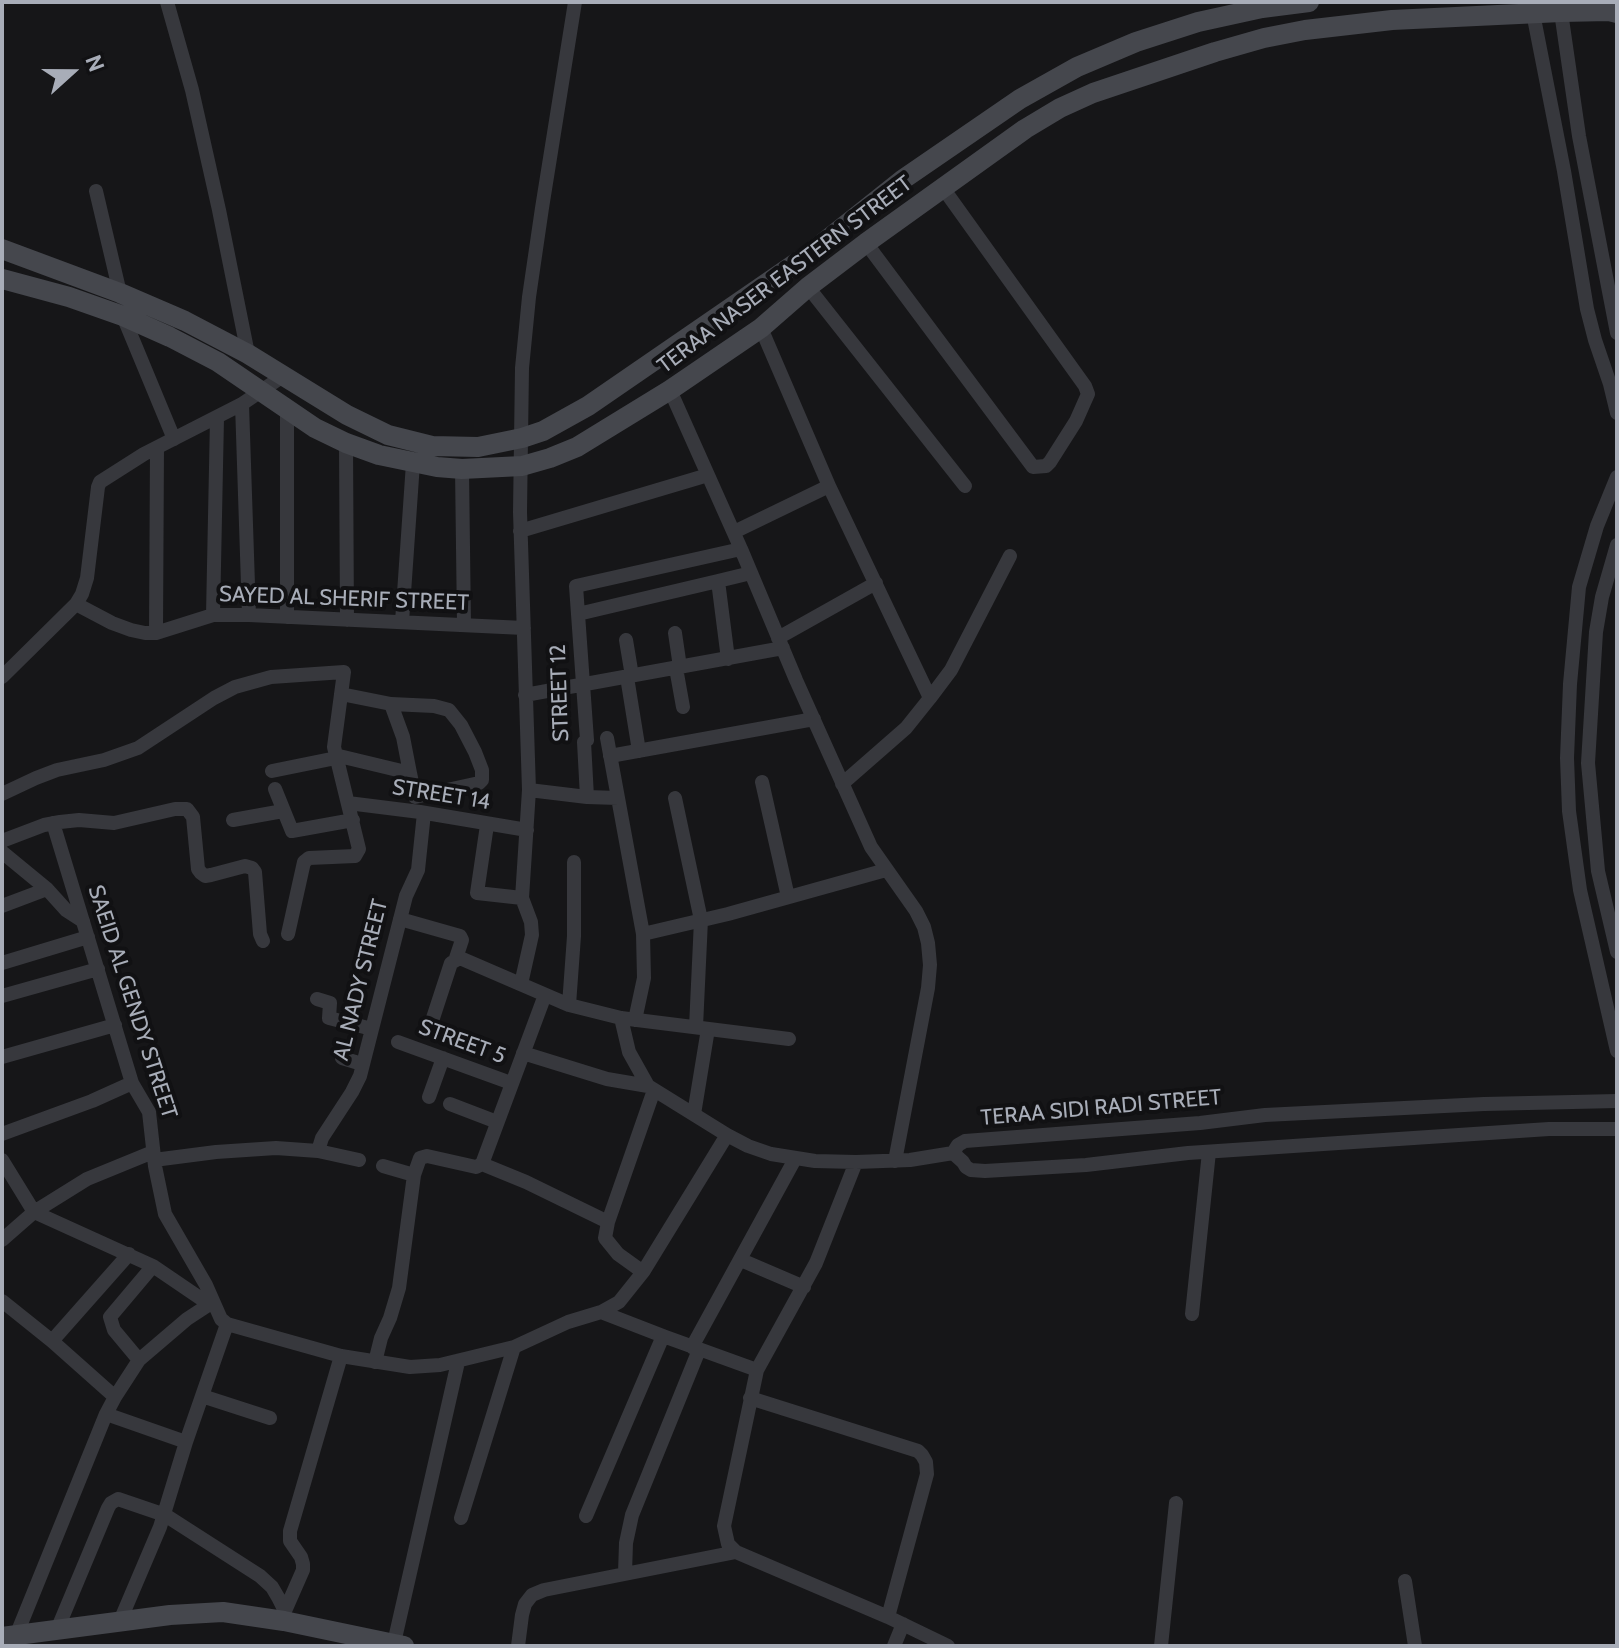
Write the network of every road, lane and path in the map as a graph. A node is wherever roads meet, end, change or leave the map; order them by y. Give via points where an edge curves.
1 (167, 2) edge
2 (575, 2) edge
3 (1309, 2) edge
4 (1561, 12) junction
5 (1533, 13) junction
6 (1617, 13) edge
7 (943, 188) junction
8 (96, 191) dead end
9 (866, 243) junction
10 (2, 249) edge
11 (2, 279) edge
12 (808, 287) junction
13 (120, 293) junction
14 (123, 316) junction
15 (761, 328) junction
16 (1617, 333) edge
17 (248, 354) junction
18 (283, 376) junction
19 (670, 390) junction
20 (261, 392) junction
21 (242, 404) junction
22 (287, 409) junction
23 (1617, 413) edge
24 (217, 418) junction
25 (522, 438) junction
26 (174, 439) junction
27 (346, 443) junction
28 (157, 448) junction
29 (413, 463) junction
30 (522, 466) junction
31 (462, 469) junction
32 (708, 475) junction
33 (1617, 477) edge
34 (829, 486) junction
35 (965, 486) dead end
36 (520, 531) junction
37 (734, 532) junction
38 (1617, 545) edge
39 (741, 549) junction
40 (1010, 556) dead end
41 (751, 573) junction
42 (718, 581) junction
43 (876, 583) junction
44 (76, 604) junction
45 (578, 614) junction
46 (213, 615) junction
47 (249, 615) junction
48 (287, 617) junction
49 (347, 620) junction
50 (402, 622) junction
51 (464, 625) junction
52 (524, 628) junction
53 (156, 633) junction
54 (675, 633) dead end
55 (626, 640) dead end
56 (781, 643) junction
57 (728, 659) junction
58 (678, 668) junction
59 (629, 676) junction
60 (2, 677) edge
61 (583, 685) junction
62 (341, 694) junction
63 (525, 695) junction
64 (930, 698) junction
65 (391, 704) junction
66 (683, 707) dead end
67 (814, 719) junction
68 (607, 738) dead end
69 (639, 751) junction
70 (336, 756) junction
71 (610, 756) junction
72 (272, 771) dead end
73 (410, 773) junction
74 (762, 782) dead end
75 (842, 784) junction
76 (275, 789) dead end
77 (529, 790) junction
78 (2, 794) edge
79 (587, 797) junction
80 (618, 798) junction
81 (675, 798) dead end
82 (348, 803) junction
83 (283, 811) junction
84 (424, 813) junction
85 (233, 820) dead end
86 (353, 820) junction
87 (53, 823) junction
88 (487, 825) junction
89 (527, 830) junction
90 (2, 841) edge
91 (2, 852) edge
92 (574, 862) dead end
93 (886, 870) junction
94 (47, 889) junction
95 (788, 897) junction
96 (522, 898) junction
97 (2, 906) edge
98 (400, 919) junction
99 (701, 920) junction
100 (83, 921) junction
101 (288, 934) dead end
102 (643, 934) junction
103 (88, 937) junction
104 (263, 941) dead end
105 (1617, 952) edge
106 (456, 958) junction
107 (2, 963) edge
108 (98, 969) junction
109 (521, 984) junction
110 (545, 995) junction
111 (2, 996) edge
112 (317, 999) dead end
113 (569, 1005) junction
114 (433, 1018) dead end
115 (628, 1019) junction
116 (115, 1025) junction
117 (702, 1028) junction
118 (372, 1029) junction
119 (789, 1039) dead end
120 (398, 1042) dead end
121 (1617, 1051) edge
122 (523, 1053) junction
123 (2, 1057) edge
124 (342, 1058) dead end
125 (443, 1058) junction
126 (362, 1064) junction
127 (132, 1083) junction
128 (511, 1083) junction
129 (651, 1088) junction
130 (429, 1097) dead end
131 (1617, 1101) edge
132 (450, 1104) dead end
133 (694, 1114) junction
134 (497, 1122) junction
135 (1617, 1129) edge
136 (2, 1134) edge
137 (727, 1135) junction
138 (318, 1151) junction
139 (1209, 1152) junction
140 (953, 1153) junction
141 (153, 1156) junction
142 (795, 1159) junction
143 (2, 1160) edge
144 (359, 1160) dead end
145 (895, 1161) junction
146 (856, 1162) junction
147 (482, 1164) junction
148 (383, 1166) dead end
149 (414, 1175) junction
150 (34, 1212) junction
151 (608, 1222) junction
152 (2, 1240) edge
153 (129, 1254) junction
154 (741, 1260) junction
155 (153, 1266) junction
156 (643, 1272) junction
157 (804, 1287) junction
158 (2, 1301) edge
159 (213, 1302) junction
160 (601, 1312) junction
161 (1192, 1314) dead end
162 (227, 1324) junction
163 (663, 1336) junction
164 (52, 1341) junction
165 (514, 1347) junction
166 (696, 1348) junction
167 (341, 1356) junction
168 (139, 1360) junction
169 (375, 1362) junction
170 (458, 1362) junction
171 (757, 1370) junction
172 (202, 1396) junction
173 (115, 1397) junction
174 (750, 1398) junction
175 (106, 1414) junction
176 (270, 1418) dead end
177 (186, 1442) junction
178 (1176, 1503) dead end
179 (165, 1515) junction
180 (586, 1516) dead end
181 (461, 1518) dead end
182 (736, 1552) junction
183 (625, 1573) junction
184 (1405, 1581) dead end
185 (285, 1616) junction
186 (888, 1617) junction
187 (120, 1621) junction
188 (903, 1624) junction
189 (57, 1630) junction
190 (9, 1636) edge
191 (399, 1644) edge
192 (946, 1645) edge
193 (518, 1646) edge
194 (894, 1646) edge
195 (1161, 1646) edge
196 (1415, 1646) edge

1 - 17 street via 213,180
2 - 25 street via 529,297
3 - 25 street, TERAA NASER EASTERN STREET via 1198,22 1077,67 915,171 809,254 588,406
4 - 5 street, TERAA NASER EASTERN STREET
4 - 6 street, TERAA NASER EASTERN STREET
4 - 16 street
5 - 7 street, TERAA NASER EASTERN STREET via 1305,30 1215,52 1060,108
5 - 23 street via 1587,309
7 - 9 street, TERAA NASER EASTERN STREET
7 - 9 street via 1088,394 1046,466 1033,467
8 - 13 street
9 - 12 street, TERAA NASER EASTERN STREET
10 - 13 street, TERAA NASER EASTERN STREET
11 - 14 street, TERAA NASER EASTERN STREET
12 - 15 street, TERAA NASER EASTERN STREET
12 - 35 street
13 - 17 street, TERAA NASER EASTERN STREET
14 - 20 street, TERAA NASER EASTERN STREET via 218,362
14 - 26 street
15 - 19 street, TERAA NASER EASTERN STREET
15 - 34 street
17 - 18 street, TERAA NASER EASTERN STREET
18 - 20 street
18 - 25 street, TERAA NASER EASTERN STREET via 388,435 456,448
19 - 30 street, TERAA NASER EASTERN STREET via 577,447
19 - 32 street
20 - 21 street
20 - 22 street, TERAA NASER EASTERN STREET
21 - 24 street
21 - 47 street
22 - 27 street, TERAA NASER EASTERN STREET
22 - 48 street
24 - 26 street
24 - 46 street
25 - 30 street
26 - 28 street
27 - 29 street, TERAA NASER EASTERN STREET
27 - 49 street
28 - 44 street via 103,478 98,487 87,578
28 - 53 street
29 - 31 street, TERAA NASER EASTERN STREET
29 - 50 street
30 - 31 street, TERAA NASER EASTERN STREET
30 - 36 street
31 - 51 street
32 - 36 street
32 - 37 street
33 - 121 street via 1579,587 1567,758 1580,890
34 - 37 street
34 - 43 street
36 - 52 street
37 - 39 street
38 - 105 street via 1596,632 1588,763 1598,871
39 - 41 street
39 - 45 street, STREET 12 via 576,586
40 - 64 street via 951,670
41 - 42 street
41 - 56 street
42 - 45 street
42 - 57 street
43 - 56 street
43 - 64 street
44 - 53 street, SAYED AL SHERIF STREET via 131,630
44 - 60 street
45 - 61 street, STREET 12
46 - 47 street, SAYED AL SHERIF STREET
46 - 53 street, SAYED AL SHERIF STREET
47 - 48 street, SAYED AL SHERIF STREET
48 - 49 street, SAYED AL SHERIF STREET
49 - 50 street, SAYED AL SHERIF STREET
50 - 51 street, SAYED AL SHERIF STREET
51 - 52 street, SAYED AL SHERIF STREET
52 - 63 street
54 - 58 street
55 - 59 street
56 - 57 street
56 - 67 street
57 - 58 street
58 - 59 street
58 - 66 street
59 - 61 street
59 - 69 street
61 - 63 street
61 - 79 street, STREET 12
62 - 65 street
62 - 70 street
62 - 78 street via 344,672 271,677 235,687 138,748 57,770
63 - 77 street
64 - 75 street via 906,728
65 - 73 street
65 - 73 street via 449,710 468,737 482,780 415,797
67 - 69 street
67 - 75 street
68 - 71 street
69 - 71 street
70 - 72 street
70 - 73 street
70 - 82 street
71 - 80 street
74 - 95 street
75 - 93 street
76 - 83 street
77 - 79 street
77 - 89 street
79 - 80 street
80 - 102 street
81 - 99 street
82 - 84 street, STREET 14
82 - 86 street
83 - 85 street
83 - 86 street via 293,832
84 - 88 street, STREET 14
84 - 98 street, AL NADY STREET via 418,870
86 - 101 street via 359,849 355,856 304,862
87 - 90 street
87 - 100 street, SAEID AL GENDY STREET
87 - 104 street via 114,823 187,809 193,817 201,873 245,866 255,872
88 - 89 street, STREET 14
88 - 96 street via 477,893
89 - 96 street
91 - 94 street
92 - 113 street
93 - 95 street
93 - 145 street via 924,927 930,965
94 - 97 street
94 - 100 street
95 - 99 street
96 - 109 street via 532,935
98 - 106 street via 460,936
98 - 118 street, AL NADY STREET
99 - 102 street
99 - 117 street
100 - 103 street, SAEID AL GENDY STREET
102 - 115 street via 644,978
103 - 107 street
103 - 108 street, SAEID AL GENDY STREET
106 - 109 street
106 - 114 street
108 - 111 street
108 - 116 street, SAEID AL GENDY STREET
109 - 110 street
110 - 113 street
110 - 122 street
112 - 118 street via 330,1003 329,1018
113 - 115 street
115 - 117 street
115 - 129 street via 629,1052
116 - 123 street
116 - 127 street, SAEID AL GENDY STREET
117 - 119 street
117 - 133 street
118 - 126 street, AL NADY STREET
120 - 125 street, STREET 5
122 - 128 street
122 - 129 street, TERAA SIDI RADI STREET
124 - 126 street
125 - 128 street, STREET 5
125 - 130 street
126 - 138 street, AL NADY STREET via 356,1085
127 - 136 street
127 - 141 street, SAEID AL GENDY STREET via 149,1112
128 - 134 street
129 - 133 street, TERAA SIDI RADI STREET
129 - 151 street
131 - 140 street, TERAA SIDI RADI STREET via 1265,1115 965,1141
132 - 134 street
133 - 137 street, TERAA SIDI RADI STREET
134 - 147 street
135 - 139 street
137 - 142 street, TERAA SIDI RADI STREET
137 - 156 street
138 - 141 street
138 - 144 street
139 - 140 street via 985,1171 971,1170
139 - 161 street
140 - 145 street, TERAA SIDI RADI STREET
141 - 150 street via 87,1179
141 - 159 street, SAEID AL GENDY STREET via 165,1214
142 - 146 street, TERAA SIDI RADI STREET
142 - 154 street
143 - 150 street
145 - 146 street, TERAA SIDI RADI STREET
146 - 157 street
147 - 149 street via 425,1156
147 - 151 street
148 - 149 street
149 - 169 street via 399,1288
150 - 152 street
150 - 153 street
151 - 156 street via 605,1238
153 - 155 street
153 - 164 street
154 - 157 street
154 - 166 street
155 - 159 street
155 - 168 street via 110,1317
156 - 160 street via 619,1302
157 - 171 street
158 - 164 street
159 - 162 street, SAEID AL GENDY STREET
159 - 168 street
160 - 163 street
160 - 165 street
162 - 167 street
162 - 172 street
163 - 166 street
163 - 180 street
164 - 173 street
165 - 170 street
165 - 181 street
166 - 171 street
166 - 183 street via 632,1515
167 - 169 street
167 - 185 street via 290,1531 303,1570
168 - 173 street
169 - 170 street via 410,1367
170 - 191 street
171 - 174 street
172 - 176 street
172 - 177 street
173 - 175 street
174 - 182 street via 724,1526
174 - 186 street via 922,1455 927,1474
175 - 177 street
175 - 190 street
177 - 179 street
178 - 195 street
179 - 185 street via 260,1576 272,1587
179 - 187 street
179 - 189 street via 118,1499 111,1503
182 - 183 street
182 - 186 street
183 - 193 street via 532,1595 525,1604
184 - 196 street
185 - 187 street via 223,1612
185 - 191 street
186 - 188 street
187 - 189 street
188 - 192 street
188 - 194 street
189 - 190 street

